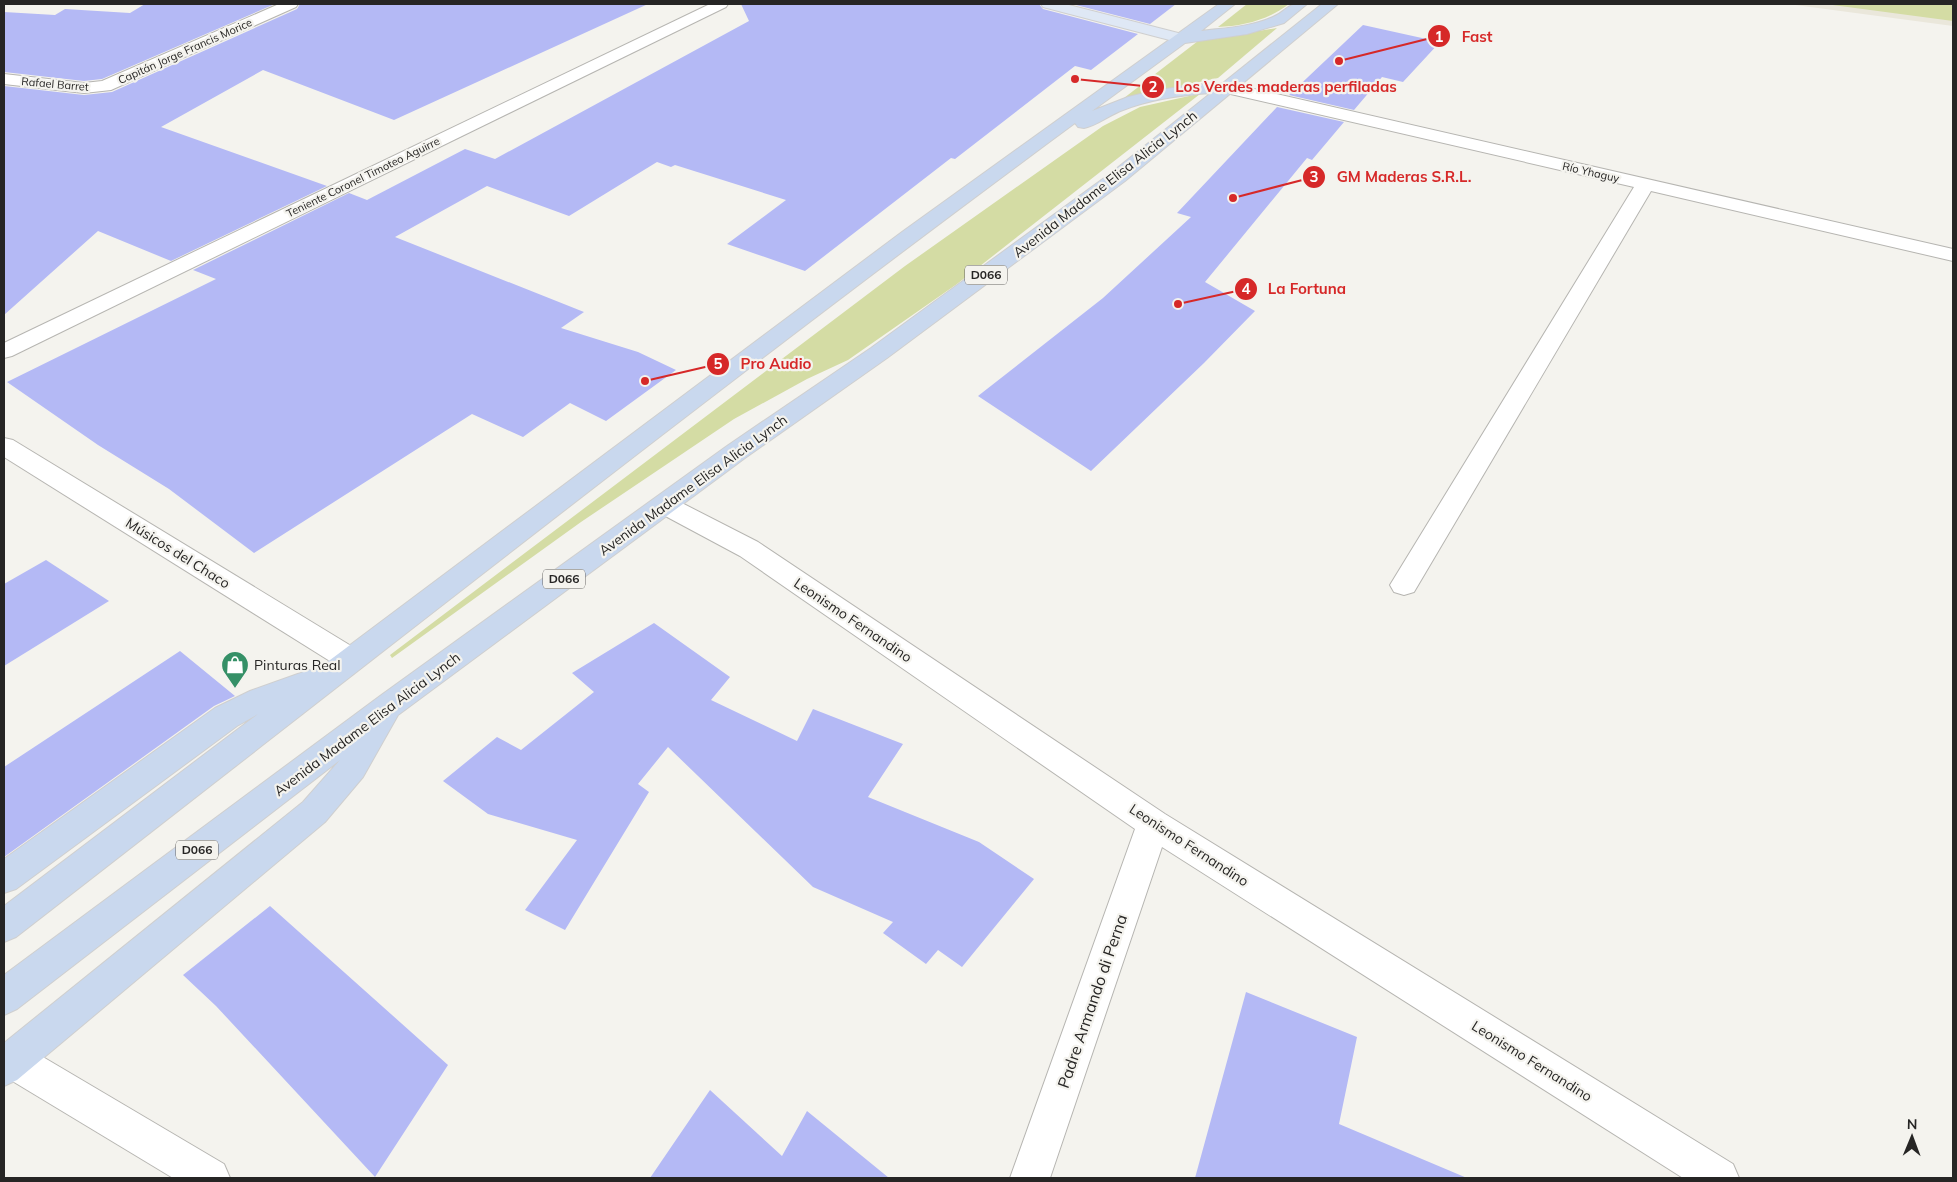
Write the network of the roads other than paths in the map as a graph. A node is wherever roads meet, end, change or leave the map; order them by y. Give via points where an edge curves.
1 (291, 4) edge
2 (721, 4) edge
3 (1048, 4) edge
4 (1228, 4) edge
5 (1300, 4) edge
6 (1331, 4) edge
7 (1181, 38) junction
8 (4, 80) edge
9 (105, 86) joint
10 (1228, 88) junction
11 (1645, 185) junction
12 (909, 236) junction
13 (1953, 255) edge
14 (4, 351) edge
15 (4, 446) edge
16 (665, 505) junction
17 (1404, 585) dead end
18 (341, 667) junction
19 (391, 704) junction
20 (1153, 824) junction
21 (4, 878) edge
22 (4, 926) edge
23 (4, 997) edge
24 (8, 1063) edge
25 (210, 1178) edge
26 (1030, 1178) edge
27 (1719, 1178) edge

1 - 9 street, Capitán Jorge Francis Morice
2 - 14 street, Teniente Coronel Timoteo Aguirre
3 - 7 main road
4 - 7 highway
5 - 7 highway via 1279,20 1247,29
6 - 10 highway, Avenida Madame Elisa Alicia Lynch / D066
7 - 12 highway
8 - 9 street, Rafael Barret via 84,88
10 - 11 street, Río Yhaguy
10 - 12 highway via 1175,91 1092,118 952,217
10 - 16 highway, Avenida Madame Elisa Alicia Lynch / D066 via 1118,177 879,354
11 - 13 street, Río Yhaguy
11 - 17 street
12 - 18 highway
15 - 18 street, Músicos del Chaco
16 - 19 highway, Avenida Madame Elisa Alicia Lynch / D066
16 - 20 street, Leonismo Fernandino via 749,549
18 - 21 highway via 261,699 226,717
18 - 22 highway
19 - 23 highway, Avenida Madame Elisa Alicia Lynch / D066
19 - 24 highway via 352,768 314,812
20 - 26 street, Padre Armando di Perna
20 - 27 street, Leonismo Fernandino
24 - 25 street

